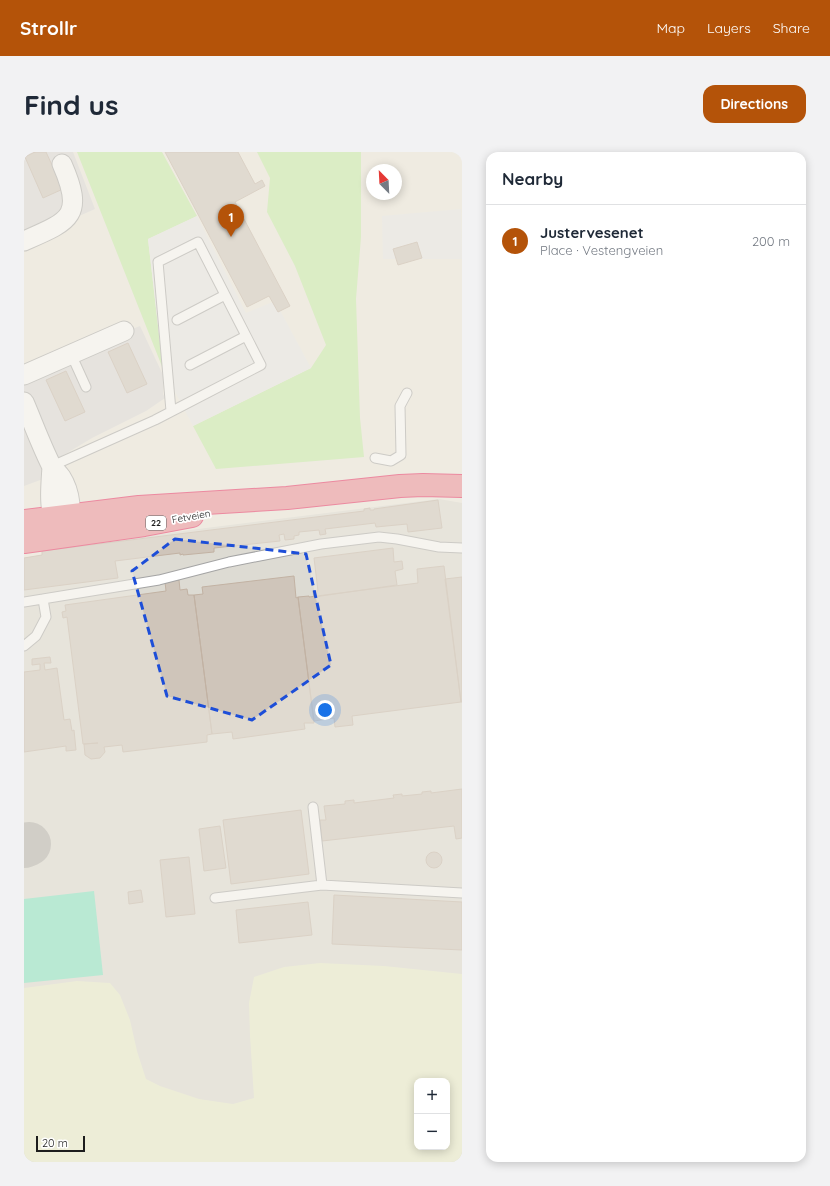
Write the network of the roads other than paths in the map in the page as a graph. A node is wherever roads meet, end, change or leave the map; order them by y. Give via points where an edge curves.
1 (62, 164) dead end
2 (24, 241) edge
3 (226, 295) junction
4 (177, 320) dead end
5 (124, 331) dead end
6 (246, 336) junction
7 (71, 354) junction
8 (190, 365) dead end
9 (24, 375) edge
10 (86, 387) dead end
11 (407, 393) dead end
12 (24, 402) edge
13 (171, 411) junction
14 (375, 458) dead end
15 (52, 466) junction
16 (462, 486) edge
17 (287, 498) junction
18 (62, 516) junction
19 (24, 521) edge
20 (62, 536) junction
21 (24, 542) edge
22 (462, 548) edge
23 (44, 599) junction
24 (24, 602) edge
25 (24, 646) edge
26 (313, 807) dead end
27 (322, 885) junction
28 (462, 893) edge
29 (215, 898) dead end

1 - 2 street via 71,183 73,195 72,207 67,218 56,227
3 - 4 lane
3 - 6 lane
3 - 13 lane via 198,242 158,262
5 - 7 street
6 - 8 lane
6 - 13 lane via 261,365
7 - 9 street
7 - 10 lane
11 - 14 lane via 400,406 401,455 391,461
12 - 15 street
13 - 15 lane
15 - 18 street via 61,477 68,496
16 - 17 highway, Fetveien / 22 via 400,486
17 - 18 highway, Fetveien / 22 via 139,507
17 - 20 highway, Fetveien / 22 via 144,525
18 - 19 highway, Fetveien / 22
18 - 20 street via 69,525
20 - 21 highway, Fetveien / 22
22 - 23 lane via 439,547 379,537 314,546 229,562 159,580
23 - 24 lane
23 - 25 lane via 46,617 36,636
26 - 27 lane
27 - 28 lane
27 - 29 lane

